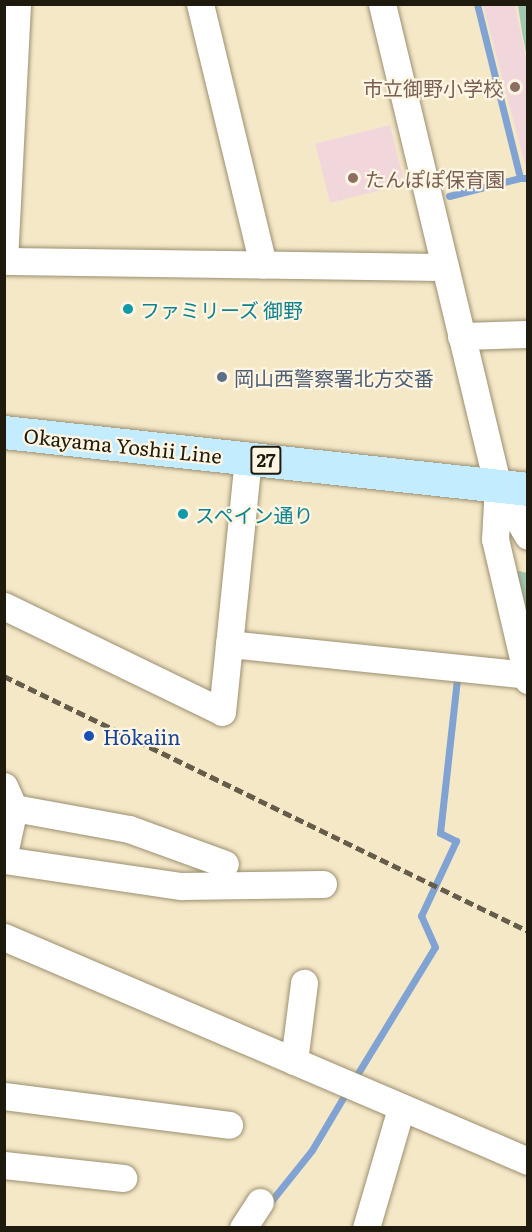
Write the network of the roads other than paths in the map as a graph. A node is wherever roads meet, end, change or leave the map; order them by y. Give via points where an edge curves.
1 (17, 4) edge
2 (200, 4) edge
3 (382, 4) edge
4 (10, 38) edge
5 (7, 191) edge
6 (4, 261) edge
7 (263, 265) junction
8 (445, 267) junction
9 (528, 334) edge
10 (461, 336) junction
11 (4, 432) edge
12 (248, 458) junction
13 (513, 487) edge
14 (528, 536) edge
15 (4, 606) edge
16 (229, 644) junction
17 (527, 677) edge
18 (9, 797) edge
19 (4, 854) edge
20 (4, 860) edge
21 (225, 864) dead end
22 (323, 884) dead end
23 (4, 938) edge
24 (304, 983) dead end
25 (294, 1061) junction
26 (4, 1096) edge
27 (401, 1108) junction
28 (229, 1125) dead end
29 (528, 1161) edge
30 (4, 1165) edge
31 (123, 1178) dead end
32 (260, 1202) dead end
33 (243, 1227) edge
34 (366, 1227) edge

1 - 4 street
2 - 7 street
3 - 8 street
4 - 5 street
5 - 6 street
6 - 7 street
7 - 8 street
8 - 10 street
9 - 10 street
10 - 13 street
11 - 12 main road, Okayama Yoshii Line / 27
12 - 13 main road, Okayama Yoshii Line / 27
12 - 16 street
13 - 14 street
13 - 17 street via 495,539
15 - 16 street via 222,712
16 - 17 street
18 - 19 street
18 - 21 street via 129,829
20 - 22 street via 181,886
23 - 25 street
24 - 25 street
25 - 27 street
26 - 28 street
27 - 29 street
27 - 34 street
30 - 31 street
32 - 33 street

